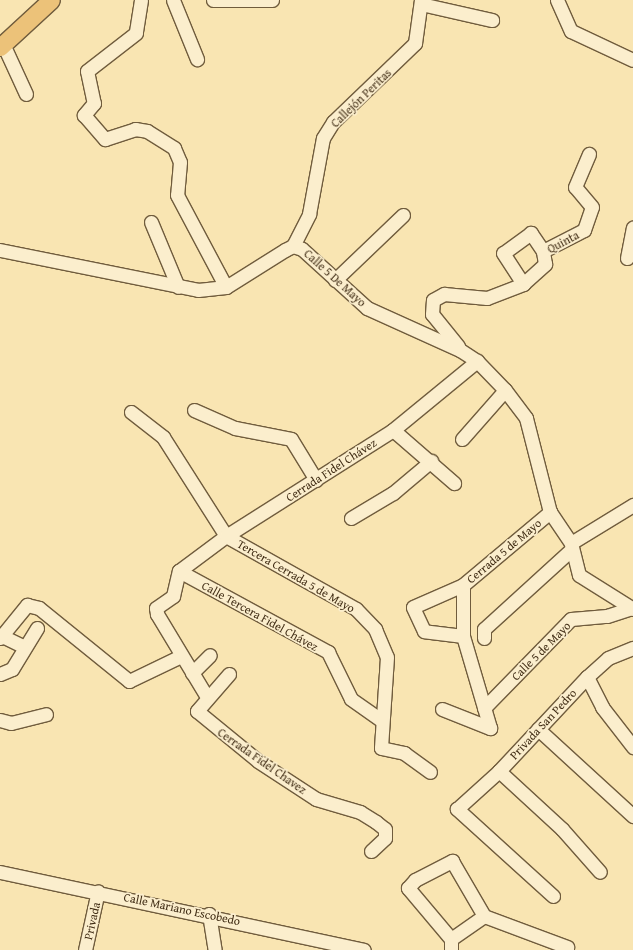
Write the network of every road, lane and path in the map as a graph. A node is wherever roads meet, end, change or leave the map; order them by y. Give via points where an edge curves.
1 (38, 0) edge
2 (51, 0) edge
3 (141, 0) edge
4 (173, 0) edge
5 (213, 0) edge
6 (272, 0) edge
7 (557, 0) edge
8 (421, 2) edge
9 (492, 20) dead end
10 (1, 41) edge
11 (197, 59) dead end
12 (633, 60) edge
13 (26, 94) dead end
14 (589, 154) dead end
15 (403, 215) dead end
16 (151, 222) dead end
17 (633, 228) edge
18 (294, 246) junction
19 (0, 250) edge
20 (543, 251) junction
21 (627, 258) dead end
22 (335, 280) junction
23 (523, 284) junction
24 (178, 287) junction
25 (226, 287) junction
26 (460, 350) junction
27 (478, 362) junction
28 (505, 390) junction
29 (194, 410) dead end
30 (131, 412) dead end
31 (393, 430) junction
32 (462, 439) dead end
33 (431, 461) junction
34 (316, 480) junction
35 (454, 483) dead end
36 (633, 505) edge
37 (550, 512) junction
38 (351, 518) dead end
39 (226, 536) junction
40 (571, 546) junction
41 (179, 571) junction
42 (463, 585) junction
43 (632, 609) edge
44 (37, 628) dead end
45 (463, 636) junction
46 (1, 637) edge
47 (484, 638) dead end
48 (26, 647) junction
49 (633, 648) edge
50 (210, 655) dead end
51 (182, 656) junction
52 (0, 674) edge
53 (192, 674) junction
54 (228, 674) dead end
55 (587, 677) junction
56 (207, 697) junction
57 (484, 708) junction
58 (442, 709) dead end
59 (46, 714) dead end
60 (380, 719) junction
61 (0, 720) edge
62 (538, 729) junction
63 (633, 747) edge
64 (499, 771) junction
65 (430, 772) dead end
66 (633, 816) edge
67 (370, 851) dead end
68 (0, 872) edge
69 (600, 872) dead end
70 (98, 892) junction
71 (553, 896) dead end
72 (209, 914) junction
73 (484, 916) junction
74 (451, 944) edge
75 (567, 947) dead end
76 (85, 950) edge
77 (215, 950) edge
78 (364, 950) edge

1 - 10 main road
2 - 10 main road
3 - 25 street via 136,33 86,71 94,103 84,115 105,139 135,129 147,131 174,148 180,162 177,195
4 - 11 street
5 - 6 street
7 - 12 street via 570,31
8 - 9 street
8 - 18 street, Callejón Peritas via 415,43 333,122 323,138 309,214
10 - 13 street
14 - 20 street, Quinta via 575,187 592,207 584,230
15 - 22 street
16 - 24 street
17 - 21 street
18 - 22 street, Calle 5 De Mayo via 302,249
18 - 25 street, Calle 5 De Mayo
19 - 24 street, Calle 5 De Mayo
20 - 23 street, Quinta via 545,264
20 - 23 street via 531,233 503,253
22 - 26 street, Calle 5 De Mayo via 367,308
23 - 26 street via 487,298 444,294 433,300 432,314
24 - 25 street, Calle 5 De Mayo via 198,290
26 - 27 street, Calle 5 De Mayo
27 - 28 street, Calle 5 De Mayo
27 - 31 street, Cerrada Fidel Chávez
28 - 32 street
28 - 37 street, Calle 5 De Mayo via 526,418
29 - 34 street via 236,428 291,439
30 - 39 street via 163,437
31 - 33 street
31 - 34 street, Cerrada Fidel Chávez
33 - 35 street
33 - 38 street via 393,493
34 - 39 street, Cerrada Fidel Chávez
36 - 40 street
37 - 40 street, Calle 5 de Mayo
37 - 42 street, Cerrada 5 de Mayo
39 - 41 street, Cerrada Fidel Chávez
39 - 60 street, Tercera Cerrada 5 de Mayo via 356,609 374,629 387,657
40 - 43 street, Calle 5 de Mayo via 579,575
40 - 47 street via 484,629
41 - 51 street via 173,596 156,608
41 - 60 street, Calle Tercera Fidel Chávez via 328,652 352,698
42 - 45 street
42 - 45 street, Cerrada 5 de Mayo via 412,607 424,631
43 - 57 street, Calle 5 de Mayo via 607,616 571,619
44 - 48 street
45 - 57 street
46 - 48 street
46 - 51 street via 27,605 39,608 129,681
48 - 52 street via 12,669
49 - 55 street, Privada San Pedro via 608,658
50 - 53 street
51 - 53 street
53 - 56 street
54 - 56 street, Cerrada Fidel Chavez
55 - 62 street, Privada San Pedro
55 - 63 street via 602,707
56 - 67 street, Cerrada Fidel Chavez via 198,711 258,761 316,799 360,812 385,829 385,838
57 - 58 street via 490,728
59 - 61 street via 11,723
60 - 65 street, Tercera Cerrada 5 de Mayo via 381,748 404,753
62 - 64 street, Privada San Pedro
62 - 66 street
64 - 69 street via 562,829
64 - 71 street, Privada San Pedro via 457,809 523,872
68 - 70 street, Calle Mariano Escobedo
70 - 72 street, Calle Mariano Escobedo
70 - 76 street, Privada
72 - 77 street
72 - 78 street, Calle Mariano Escobedo
73 - 74 street
73 - 74 street via 452,861 441,864 408,888
73 - 75 street

